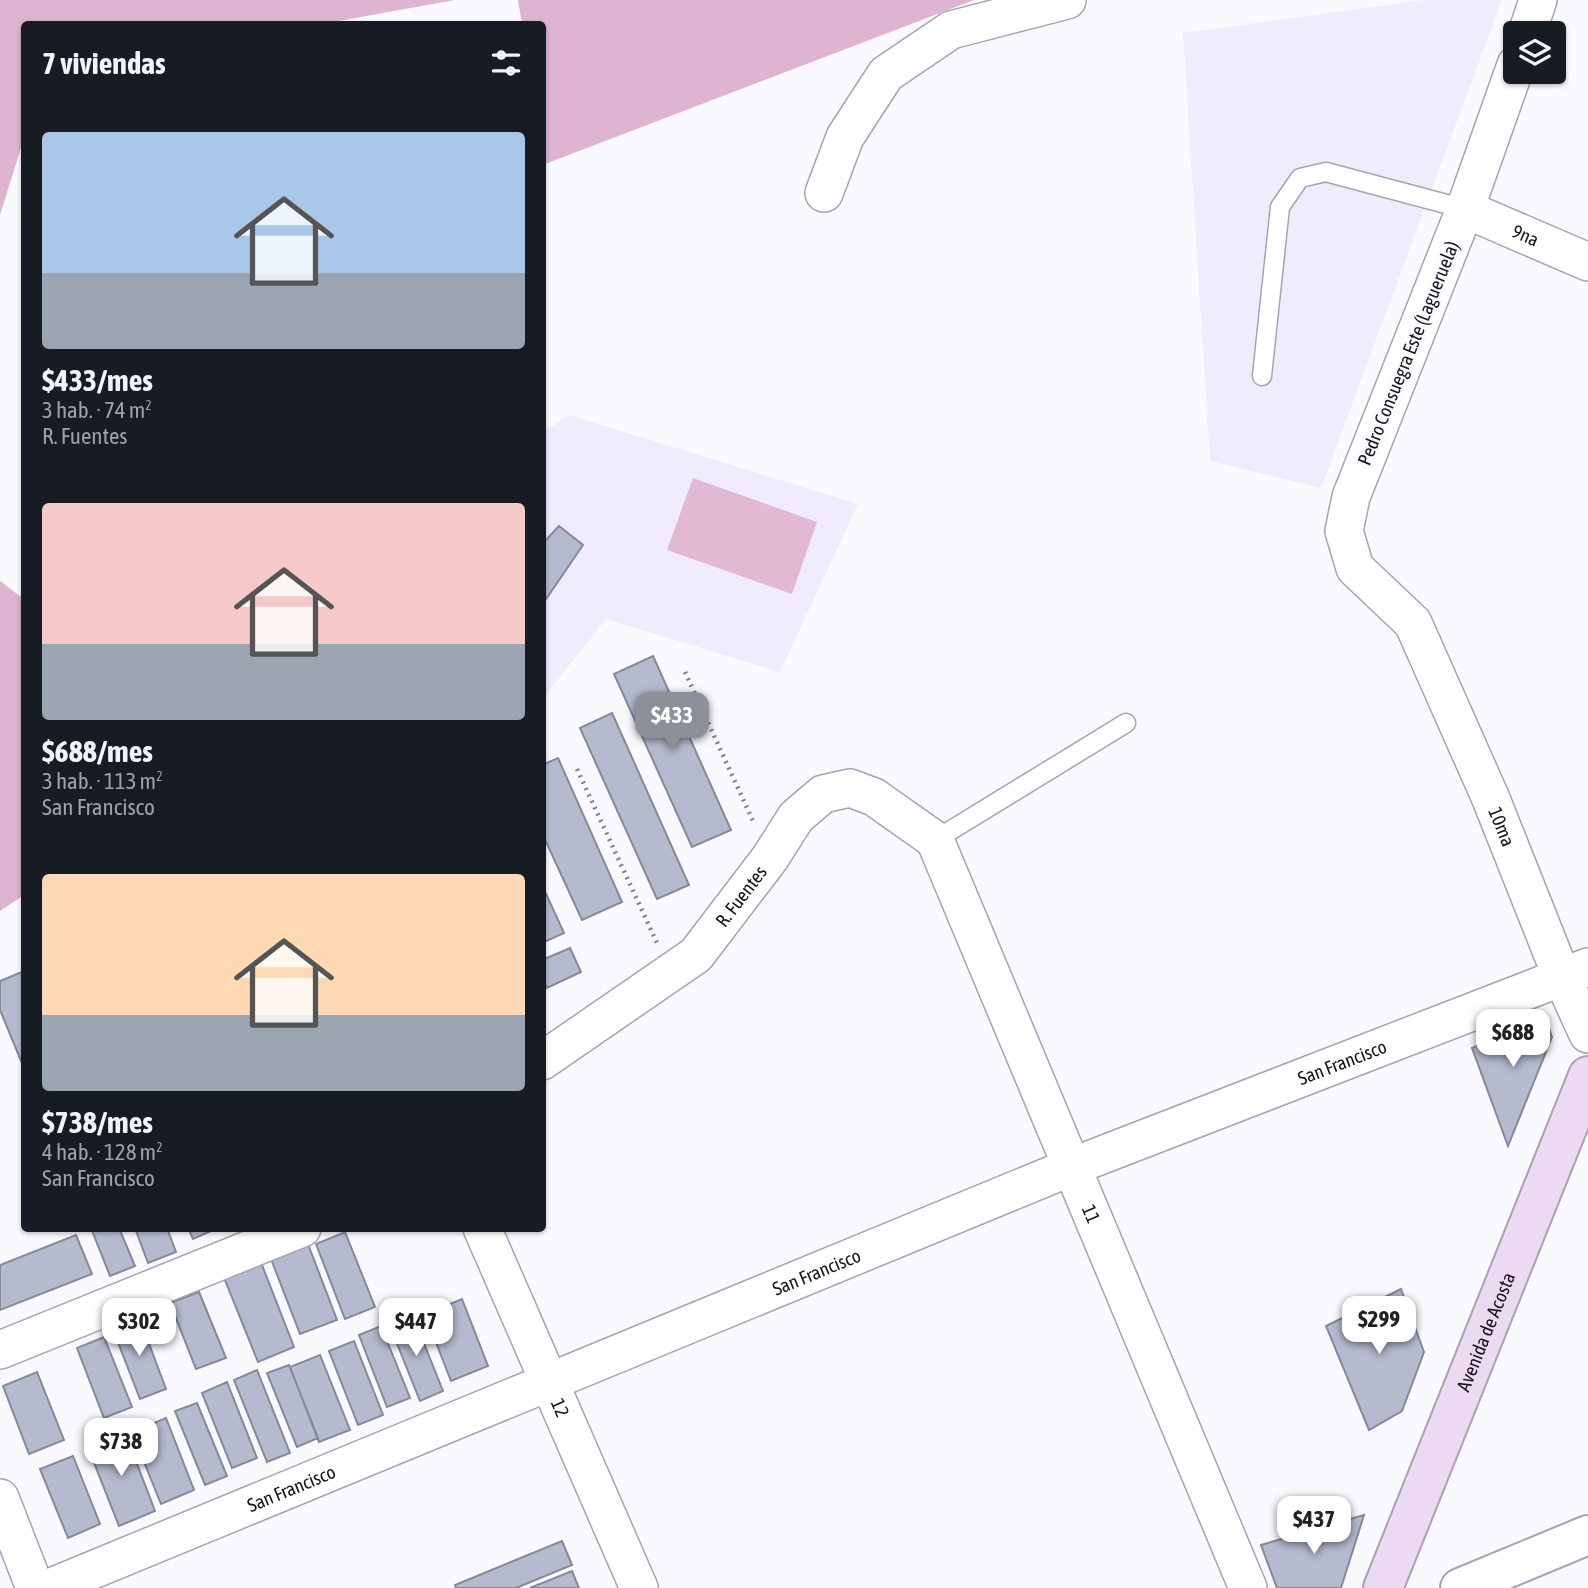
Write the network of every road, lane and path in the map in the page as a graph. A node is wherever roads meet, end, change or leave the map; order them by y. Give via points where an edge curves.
1 (1067, 0) edge
2 (1538, 0) edge
3 (1531, 21) edge
4 (1509, 84) edge
5 (824, 193) dead end
6 (1465, 209) junction
7 (1588, 262) edge
8 (1262, 376) dead end
9 (1413, 623) joint
10 (685, 672) dead end
11 (1126, 723) dead end
12 (577, 769) dead end
13 (935, 840) junction
14 (770, 858) junction
15 (1574, 971) edge
16 (671, 972) junction
17 (1588, 1034) edge
18 (546, 1058) edge
19 (1588, 1076) edge
20 (1071, 1167) junction
21 (292, 1232) edge
22 (484, 1232) edge
23 (0, 1350) edge
24 (552, 1383) junction
25 (0, 1498) edge
26 (1588, 1535) edge
27 (35, 1588) edge
28 (49, 1588) edge
29 (639, 1588) edge
30 (1248, 1588) edge
31 (1382, 1588) edge
32 (1460, 1588) edge

1 - 5 street via 951,30 886,74 845,137
2 - 3 street
4 - 6 street, Pedro Consuegra Este (Lagueruela)
6 - 7 street, 9na
6 - 8 lane via 1326,172 1300,178 1280,208
6 - 9 street, Pedro Consuegra Este (Lagueruela) via 1351,497 1344,531 1355,568
9 - 15 street, 10ma
10 - 14 path
11 - 13 lane
12 - 16 path
13 - 14 street, R. Fuentes via 874,797 850,788 823,794 796,817
13 - 20 street, 11
14 - 16 street, R. Fuentes via 696,955
15 - 17 street, 10ma
15 - 20 street, San Francisco
16 - 18 street, R. Fuentes
19 - 31 main road, Avenida de Acosta
20 - 24 street, San Francisco
20 - 30 street, 11
21 - 23 street
22 - 24 street, 12
24 - 28 street, San Francisco
24 - 29 street, 12
25 - 27 street
26 - 32 street

